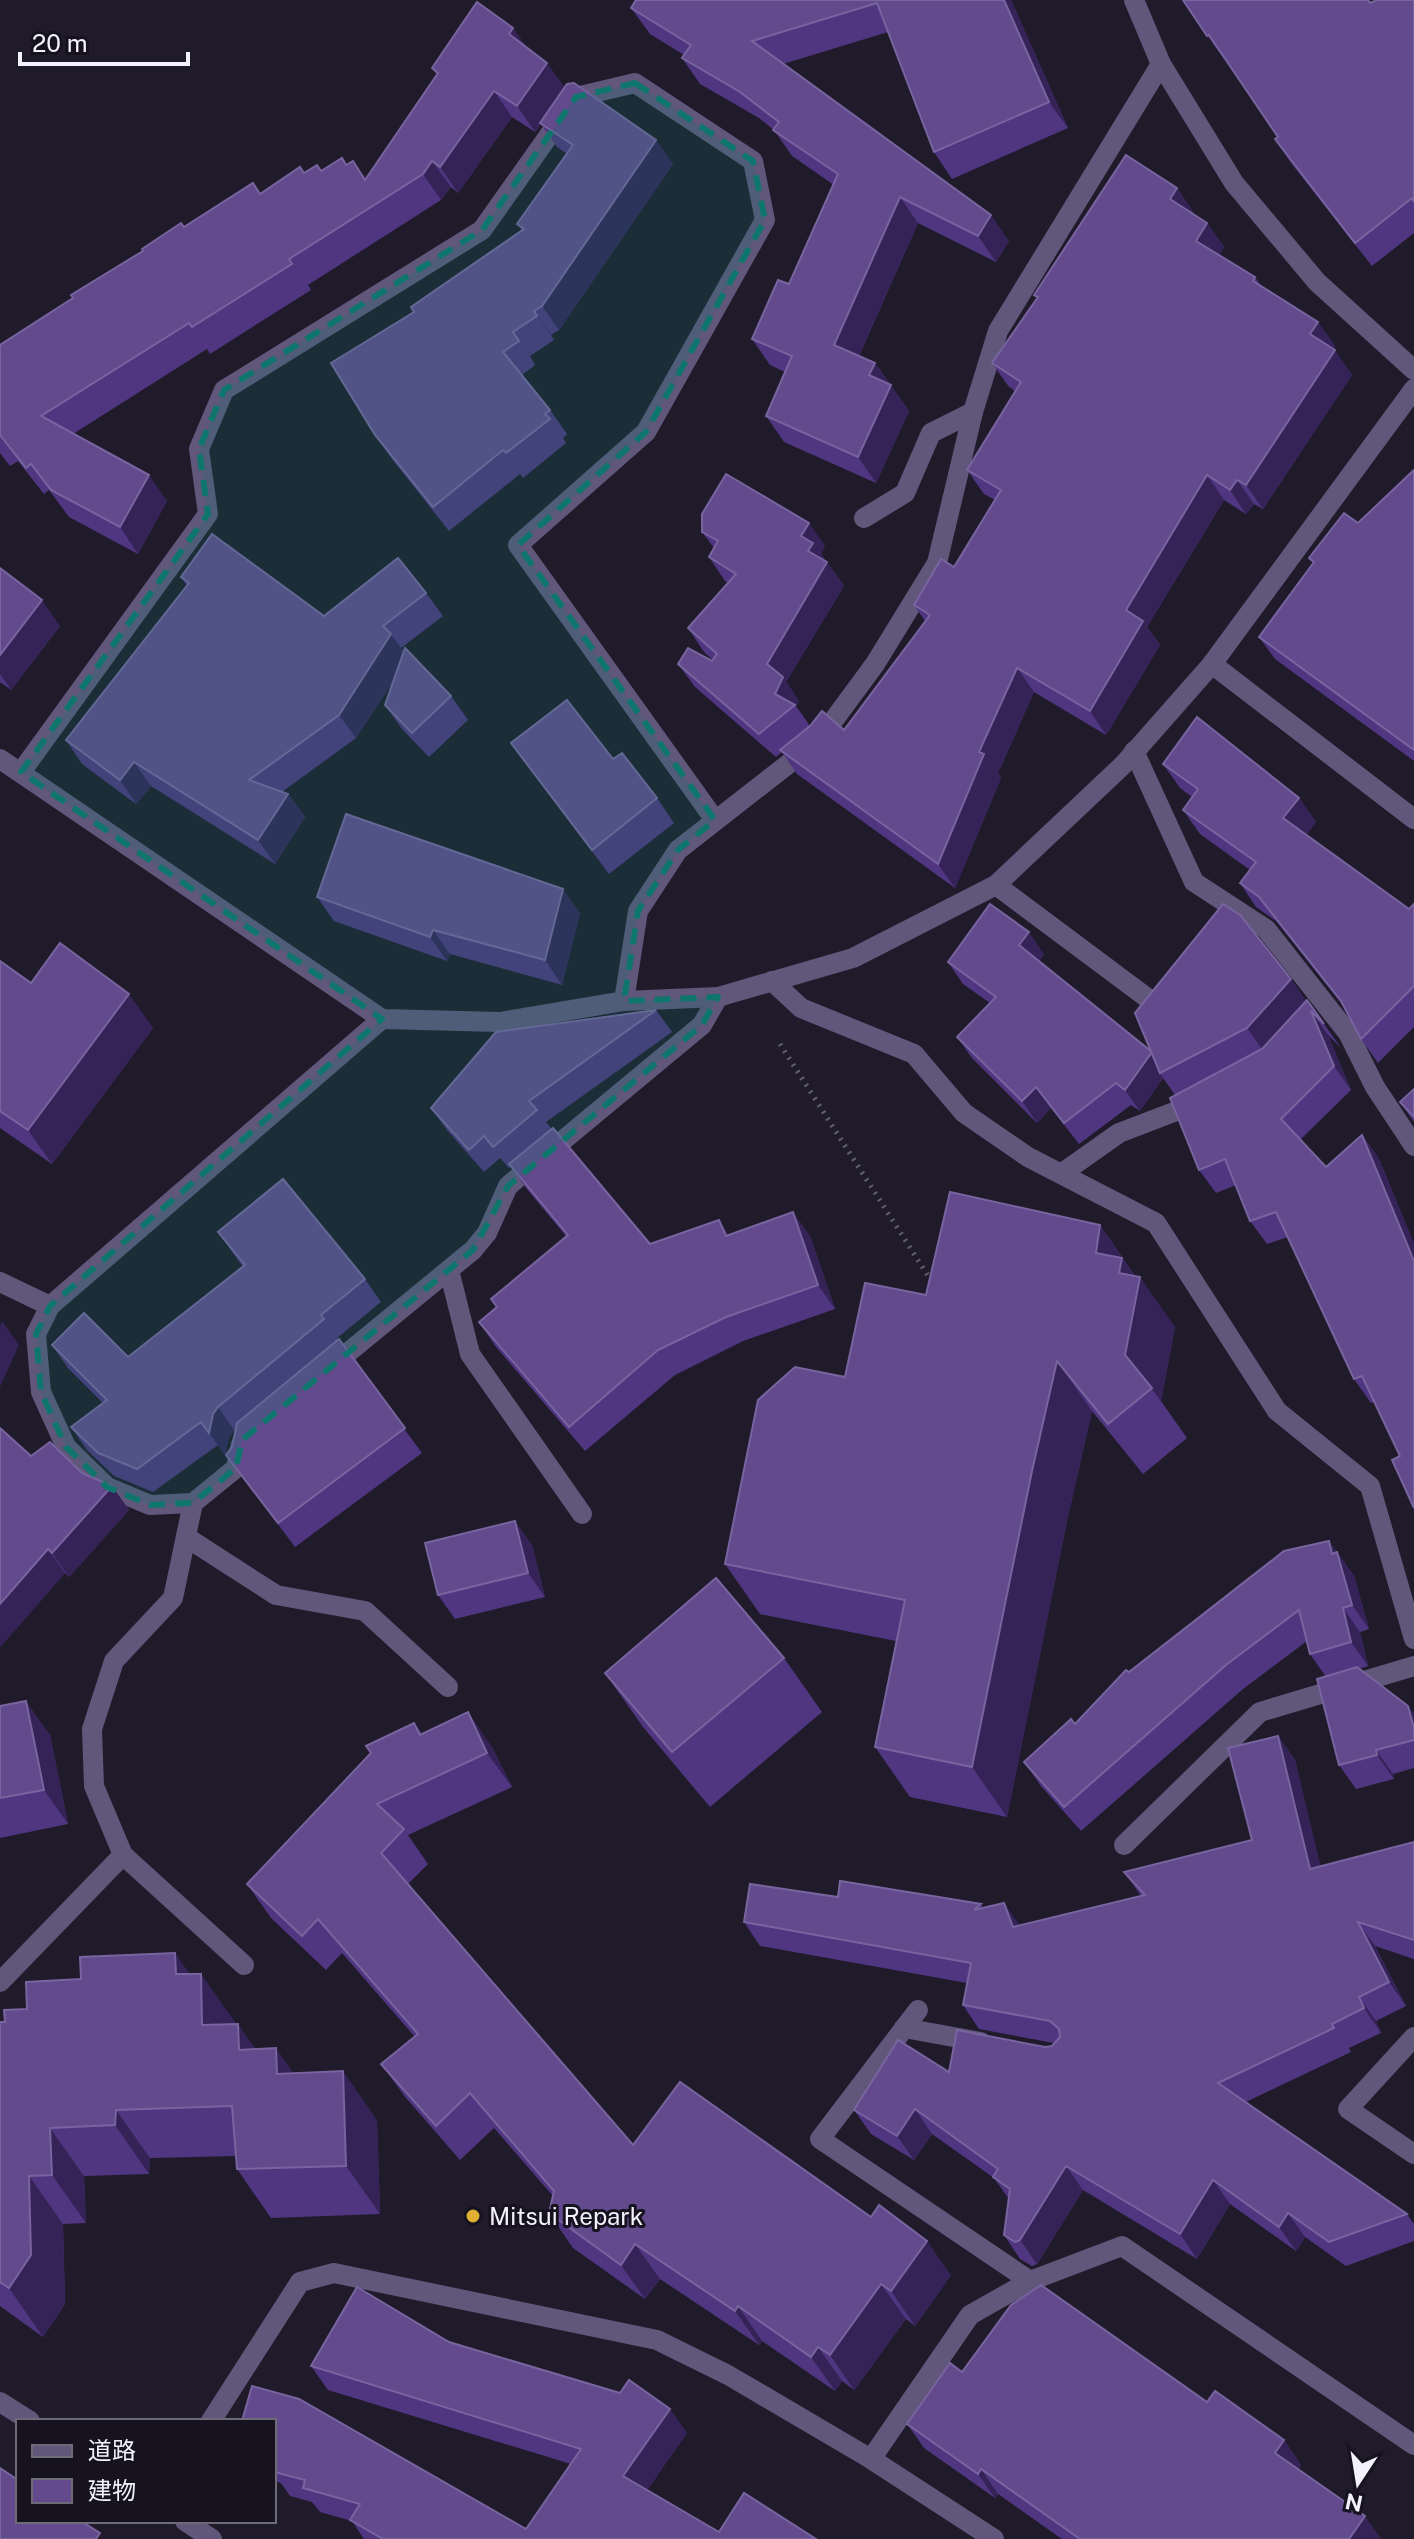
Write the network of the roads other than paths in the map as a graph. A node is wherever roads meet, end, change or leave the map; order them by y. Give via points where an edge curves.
1 (1134, 0) edge
2 (1161, 64) junction
3 (1414, 370) edge
4 (1414, 389) edge
5 (973, 412) junction
6 (864, 518) dead end
7 (1212, 664) junction
8 (1134, 751) junction
9 (0, 759) edge
10 (21, 772) junction
11 (1414, 819) edge
12 (715, 820) junction
13 (996, 885) junction
14 (772, 981) junction
15 (718, 997) junction
16 (624, 1001) junction
17 (1158, 1006) edge
18 (382, 1019) junction
19 (1220, 1091) edge
20 (1414, 1146) edge
21 (1061, 1174) junction
22 (449, 1270) junction
23 (0, 1282) edge
24 (50, 1306) junction
25 (315, 1380) edge
26 (254, 1430) edge
27 (193, 1503) junction
28 (582, 1514) dead end
29 (186, 1537) junction
30 (1414, 1639) edge
31 (1414, 1666) edge
32 (448, 1687) dead end
33 (1124, 1845) dead end
34 (123, 1855) junction
35 (244, 1965) dead end
36 (0, 1982) edge
37 (918, 2010) dead end
38 (904, 2028) junction
39 (1414, 2037) edge
40 (1006, 2047) edge
41 (1414, 2154) edge
42 (1030, 2281) junction
43 (0, 2402) edge
44 (27, 2419) edge
45 (212, 2419) edge
46 (1414, 2445) edge
47 (871, 2459) junction
48 (188, 2523) edge
49 (212, 2539) edge
50 (994, 2539) edge

1 - 2 street
2 - 3 street via 1234,183 1317,282
2 - 5 street via 998,331
4 - 7 street
5 - 6 street via 931,433 905,493
5 - 12 street via 937,563 875,664 819,740
7 - 8 street
7 - 11 street
8 - 13 street
8 - 20 street via 1194,882 1266,929 1319,1010 1348,1033
9 - 10 street
10 - 12 street via 208,514 199,449 224,390 482,230 576,97 635,83 753,161 765,220 646,432 518,545
10 - 18 street
12 - 16 street via 678,850 638,911
13 - 14 street via 853,958
13 - 17 street
14 - 15 street
14 - 21 street via 801,1008 914,1054 964,1113
15 - 16 street
15 - 22 street via 702,1025 508,1186 487,1233
16 - 18 street via 500,1022
18 - 24 street
19 - 21 street via 1119,1133
21 - 30 street via 1156,1223 1277,1411 1370,1486
22 - 25 street
22 - 28 street via 470,1354
23 - 24 street
24 - 27 street via 36,1334 41,1392 66,1447 107,1487 150,1505
26 - 27 street via 242,1440 236,1468
27 - 29 street
29 - 32 street via 276,1595 365,1611
29 - 34 street via 173,1598 114,1661 92,1729 94,1786
31 - 33 street via 1260,1712
34 - 35 street
34 - 36 street
37 - 38 street
38 - 40 street
38 - 42 street via 820,2139
39 - 41 street via 1348,2109
42 - 46 street via 1122,2246
42 - 47 street via 970,2315
43 - 44 street
45 - 47 street via 300,2282 334,2273 657,2340
47 - 50 street
48 - 49 street

